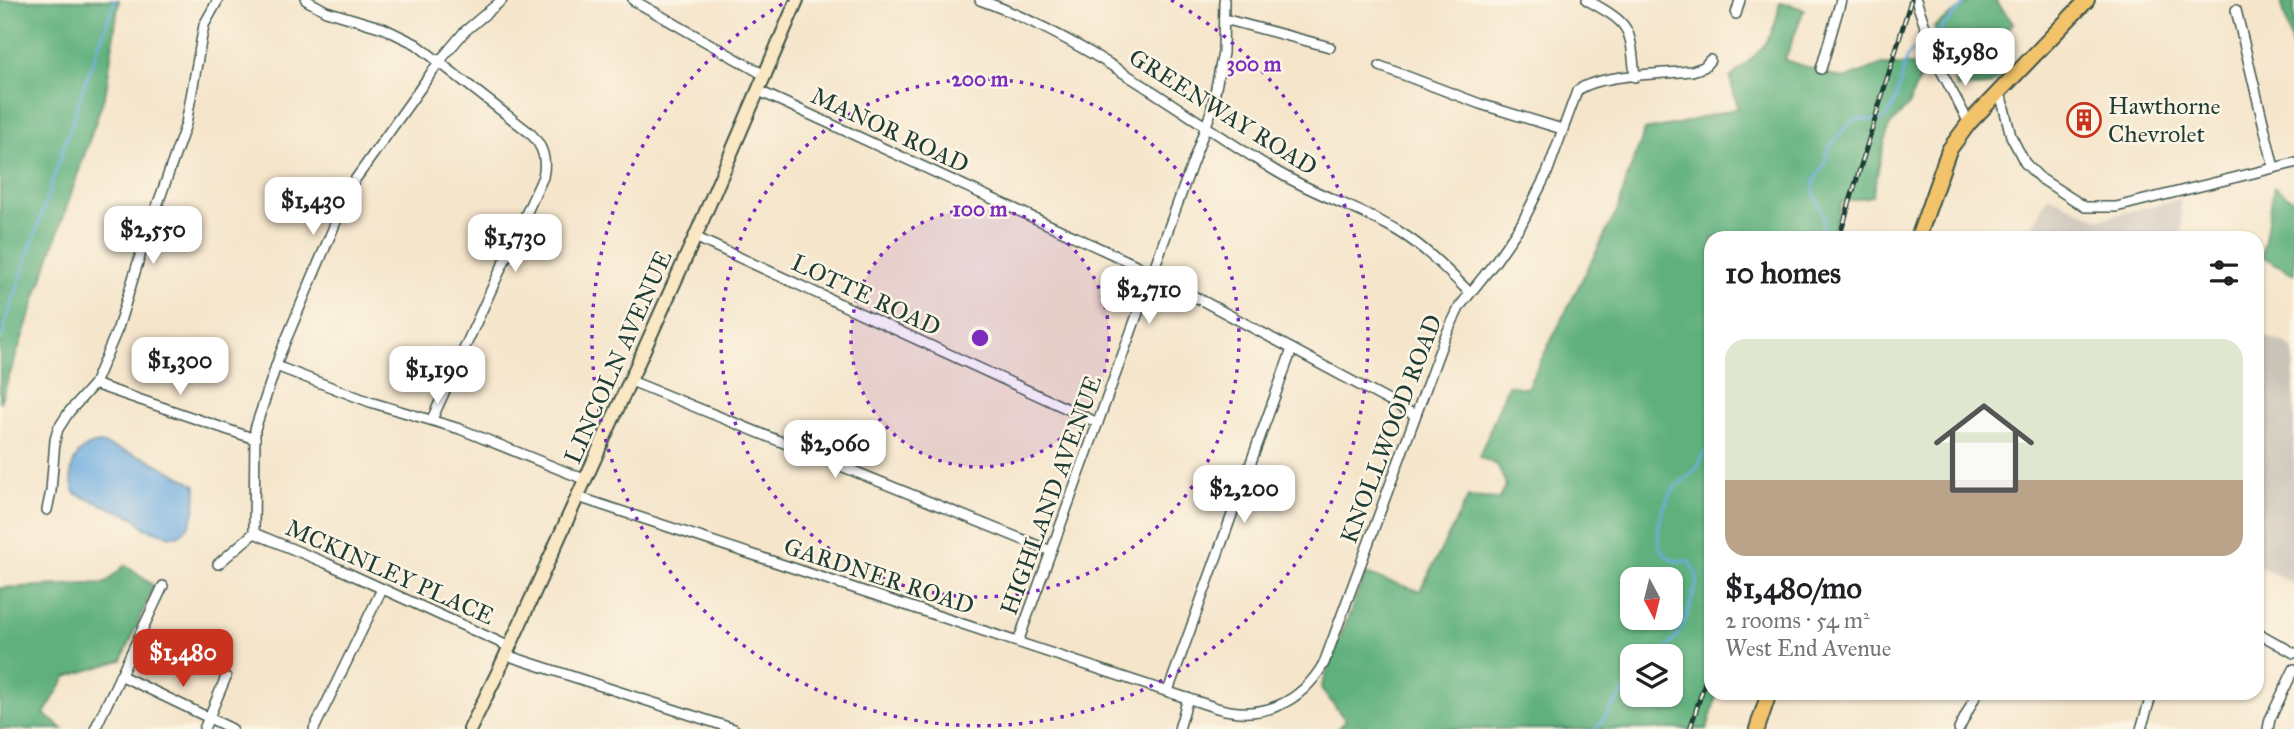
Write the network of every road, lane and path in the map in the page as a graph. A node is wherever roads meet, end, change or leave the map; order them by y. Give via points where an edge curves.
1 (218, 0) edge
2 (306, 0) edge
3 (502, 0) edge
4 (632, 0) edge
5 (797, 0) edge
6 (980, 0) edge
7 (1224, 0) edge
8 (1587, 0) edge
9 (1740, 0) edge
10 (1841, 0) edge
11 (1916, 0) edge
12 (2087, 0) edge
13 (1008, 5) edge
14 (2236, 10) dead end
15 (1736, 14) dead end
16 (1224, 19) junction
17 (1330, 47) dead end
18 (1710, 60) dead end
19 (439, 62) junction
20 (1380, 66) dead end
21 (1821, 69) dead end
22 (766, 76) junction
23 (1634, 77) junction
24 (759, 92) junction
25 (2000, 92) junction
26 (1969, 123) junction
27 (1206, 125) junction
28 (1562, 129) junction
29 (2294, 163) edge
30 (2274, 168) junction
31 (1920, 231) edge
32 (695, 237) junction
33 (1152, 274) junction
34 (1470, 293) junction
35 (1292, 349) junction
36 (276, 366) junction
37 (631, 381) junction
38 (94, 384) junction
39 (1415, 415) junction
40 (432, 419) junction
41 (1098, 423) junction
42 (255, 439) junction
43 (586, 480) junction
44 (578, 497) junction
45 (47, 510) dead end
46 (254, 533) junction
47 (1051, 551) junction
48 (218, 564) dead end
49 (163, 586) dead end
50 (382, 589) junction
51 (2264, 636) edge
52 (1018, 642) junction
53 (508, 651) junction
54 (2294, 653) edge
55 (2294, 669) edge
56 (120, 676) junction
57 (226, 677) dead end
58 (1168, 691) junction
59 (1188, 698) junction
60 (1767, 700) edge
61 (1974, 700) edge
62 (2150, 700) edge
63 (209, 718) junction
64 (95, 729) edge
65 (204, 729) edge
66 (232, 729) edge
67 (314, 729) edge
68 (470, 729) edge
69 (734, 729) edge
70 (1179, 729) edge
71 (1757, 729) edge
72 (1959, 729) edge
73 (2141, 729) edge
74 (2268, 729) edge

1 - 38 street via 204,25 178,150 118,328
2 - 19 street via 399,34
3 - 19 street via 464,32
4 - 22 street
5 - 22 main road, LINCOLN AVENUE
6 - 13 street, GREENWAY ROAD
7 - 16 street, HIGHLAND AVENUE
8 - 23 street via 1627,27
9 - 15 street
10 - 21 street
11 - 26 street via 1938,65
12 - 25 main road
13 - 27 street, GREENWAY ROAD
14 - 30 street
16 - 17 street
16 - 27 street, HIGHLAND AVENUE via 1220,75
18 - 23 street, KNOLLWOOD ROAD via 1692,71
19 - 36 street via 352,184
19 - 40 street via 530,133 542,149 545,167
20 - 28 street
22 - 24 main road, LINCOLN AVENUE
23 - 28 street, KNOLLWOOD ROAD via 1581,88
24 - 32 main road, LINCOLN AVENUE
24 - 33 street, MANOR ROAD
25 - 26 main road
25 - 30 street via 2011,136 2025,163 2085,207 2116,207
26 - 31 main road via 1949,150
27 - 33 street, HIGHLAND AVENUE
27 - 34 street, GREENWAY ROAD via 1288,178 1400,232
28 - 34 street, KNOLLWOOD ROAD via 1522,223
29 - 30 street
32 - 37 main road, LINCOLN AVENUE
32 - 41 street, LOTTE ROAD
33 - 35 street, MANOR ROAD
33 - 41 street, HIGHLAND AVENUE
34 - 39 street, KNOLLWOOD ROAD via 1444,338
35 - 39 street, MANOR ROAD
35 - 58 street
36 - 40 street via 370,402
36 - 42 street
37 - 43 main road, LINCOLN AVENUE
37 - 47 street
38 - 42 street
38 - 45 street via 58,429
39 - 59 street, KNOLLWOOD ROAD via 1338,628 1312,681 1285,704 1262,712 1231,712
40 - 43 street
41 - 47 street, HIGHLAND AVENUE
42 - 46 street
43 - 44 main road, LINCOLN AVENUE
44 - 52 street, GARDNER ROAD
44 - 53 main road, LINCOLN AVENUE
46 - 48 street
46 - 50 street, MCKINLEY PLACE
47 - 52 street, HIGHLAND AVENUE
49 - 56 street
50 - 53 street, MCKINLEY PLACE
50 - 67 street
51 - 54 street
52 - 58 street, GARDNER ROAD
53 - 68 main road, LINCOLN AVENUE
53 - 69 street, MCKINLEY PLACE
55 - 74 street
56 - 63 street
56 - 64 street
57 - 63 street
58 - 59 street, KNOLLWOOD ROAD
59 - 70 street
60 - 71 main road
61 - 72 street
62 - 73 street
63 - 65 street
63 - 66 street

